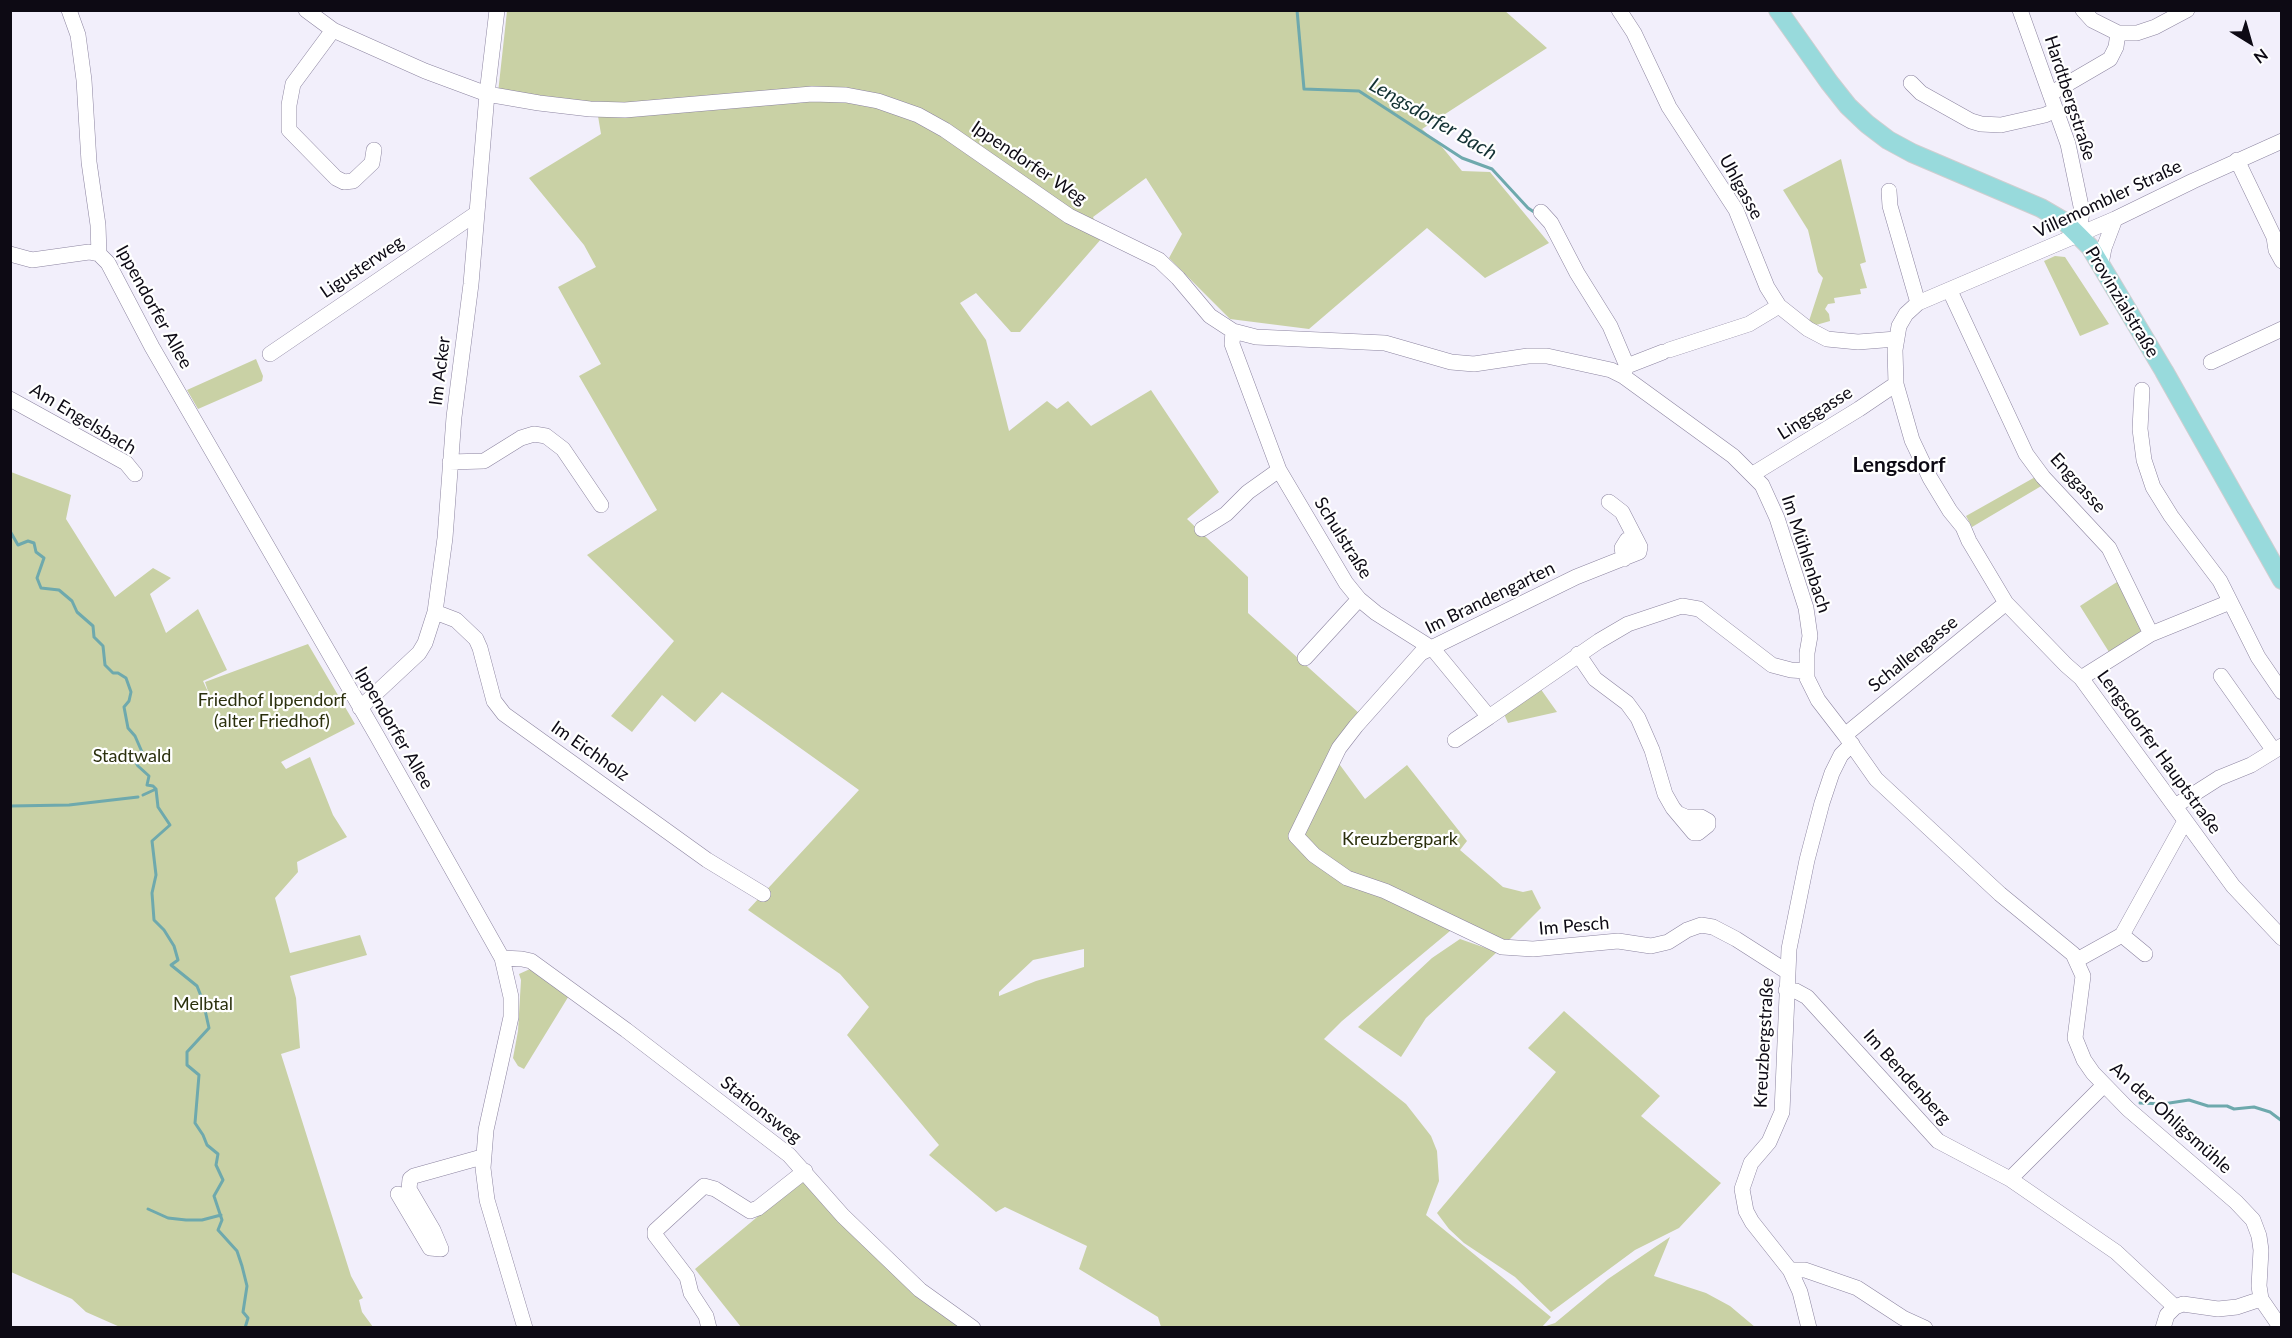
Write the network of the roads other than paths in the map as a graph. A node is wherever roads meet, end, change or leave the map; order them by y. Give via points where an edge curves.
1 (69, 10) edge
2 (306, 10) edge
3 (497, 10) edge
4 (1619, 10) edge
5 (1778, 10) edge
6 (2020, 10) edge
7 (2084, 10) edge
8 (2187, 10) edge
9 (333, 30) junction
10 (2118, 33) junction
11 (1911, 83) dead end
12 (487, 94) junction
13 (2050, 94) junction
14 (2056, 110) junction
15 (2282, 141) edge
16 (374, 150) dead end
17 (2237, 160) junction
18 (1889, 191) dead end
19 (1541, 212) dead end
20 (477, 213) junction
21 (2115, 219) junction
22 (2079, 235) junction
23 (10, 254) edge
24 (99, 254) junction
25 (2282, 261) edge
26 (2101, 264) junction
27 (1950, 291) junction
28 (1918, 303) junction
29 (1779, 306) junction
30 (2282, 329) edge
31 (1233, 331) junction
32 (1896, 339) junction
33 (270, 354) dead end
34 (2211, 362) dead end
35 (1625, 371) junction
36 (1896, 384) junction
37 (2142, 390) dead end
38 (10, 399) edge
39 (450, 462) junction
40 (1280, 470) junction
41 (135, 474) dead end
42 (1754, 474) junction
43 (1609, 502) dead end
44 (601, 505) dead end
45 (1202, 529) dead end
46 (2282, 580) edge
47 (1359, 599) junction
48 (2230, 602) junction
49 (2006, 603) junction
50 (435, 612) junction
51 (2151, 634) junction
52 (1433, 649) junction
53 (1578, 654) junction
54 (1305, 658) dead end
55 (1806, 671) junction
56 (2221, 676) dead end
57 (2081, 678) junction
58 (2282, 692) edge
59 (360, 708) junction
60 (1489, 717) junction
61 (1455, 740) dead end
62 (1849, 740) junction
63 (2278, 748) edge
64 (2175, 806) junction
65 (1679, 814) dead end
66 (2185, 821) junction
67 (763, 894) dead end
68 (1460, 928) joint
69 (2122, 935) junction
70 (2282, 939) edge
71 (2145, 954) dead end
72 (502, 958) junction
73 (2077, 960) junction
74 (1786, 971) junction
75 (1786, 990) junction
76 (2104, 1085) junction
77 (482, 1156) junction
78 (804, 1171) junction
79 (2010, 1179) junction
80 (398, 1194) dead end
81 (1790, 1270) junction
82 (2261, 1299) junction
83 (2175, 1307) junction
84 (525, 1328) edge
85 (709, 1328) edge
86 (973, 1328) edge
87 (1809, 1328) edge
88 (1925, 1328) edge
89 (2163, 1328) edge
90 (2281, 1328) edge

1 - 24 street, Ippendorfer Allee via 78,35 84,80
2 - 9 street, Ippendorfer Weg
3 - 12 street, Im Acker
4 - 29 street, Uhlgasse via 1639,42 1669,107 1736,210 1767,288
5 - 22 main road, Provinzialstraße via 1848,106 1887,140 2041,208
6 - 13 street, Hardtbergstraße
7 - 10 street via 2092,20
8 - 10 street via 2137,33
9 - 12 street, Ippendorfer Weg
9 - 16 street via 293,84 289,130 344,182 353,181 369,166
10 - 13 street via 2110,59
11 - 14 street via 1921,93 1980,124 2001,125
12 - 20 street, Im Acker
12 - 31 street, Ippendorfer Weg via 625,110 812,94 878,101 918,115 945,130 1069,216 1159,260 1210,316
13 - 14 street, Hardtbergstraße
14 - 22 street, Hardtbergstraße via 2068,144 2082,211
15 - 17 street, Villemombler Straße
17 - 21 street, Villemombler Straße
17 - 25 street
18 - 28 street
19 - 35 street via 1610,326
20 - 33 street, Ligusterweg
20 - 39 street, Im Acker
21 - 22 street, Villemombler Straße
21 - 26 street
22 - 26 main road, Provinzialstraße
22 - 27 street, Villemombler Straße
23 - 24 street via 40,260 89,252
24 - 59 street, Ippendorfer Allee via 108,263 152,347
26 - 46 main road, Provinzialstraße
27 - 28 street
27 - 51 street, Enggasse via 2026,454 2109,548
28 - 32 street, Lengsdorfer Hauptstraße via 1903,318
29 - 32 street, Uhlgasse via 1827,339
29 - 35 street via 1749,324 1666,351
30 - 34 street
31 - 35 street, Ippendorfer Weg via 1256,337 1385,343 1451,362 1474,364 1547,356
31 - 40 street, Schulstraße via 1232,344
32 - 36 street, Lengsdorfer Hauptstraße
35 - 42 street, Im Mühlenbach
36 - 42 street, Lingsgasse
36 - 49 street, Lengsdorfer Hauptstraße via 1912,440 1930,478 1964,528
37 - 48 street via 2140,429 2153,487 2220,581
38 - 41 street, Am Engelsbach via 126,463
39 - 44 street via 484,461 521,438 546,436 563,449
39 - 50 street, Im Acker
40 - 45 street
40 - 47 street, Schulstraße via 1346,584
42 - 55 street, Im Mühlenbach via 1772,502 1806,608
43 - 52 street, Im Brandengarten via 1622,512 1639,552 1576,577
47 - 52 street, Schulstraße
47 - 54 street
48 - 51 street
48 - 58 street via 2265,669
49 - 57 street, Lengsdorfer Hauptstraße
49 - 62 street, Schallengasse
50 - 59 street, Im Acker via 428,637 418,653
50 - 67 street, Im Eichholz via 456,620 476,639 494,701 504,714 707,860
51 - 57 street
52 - 60 street, Schulstraße
52 - 68 street, Im Brandengarten via 1421,653 1339,748 1296,836 1314,855 1347,878 1385,891
53 - 55 street via 1628,624 1691,606 1772,665
53 - 60 street
53 - 65 street via 1595,679 1626,703 1638,718 1665,794
55 - 62 street, Im Mühlenbach via 1818,700
56 - 63 street via 2246,714
57 - 64 street, Lengsdorfer Hauptstraße
59 - 72 street, Ippendorfer Allee
60 - 61 street
62 - 73 street, Im Mühlenbach via 1876,779
62 - 74 street, Kreuzbergstraße via 1822,803
63 - 64 street
64 - 66 street, Lengsdorfer Hauptstraße
66 - 69 street
66 - 70 street, Lengsdorfer Hauptstraße via 2233,886
68 - 74 street, Im Pesch via 1502,947 1533,949 1618,941 1659,945 1695,926 1707,926 1736,939
69 - 71 street
69 - 73 street
72 - 77 street, Ippendorfer Allee via 511,997 511,1017
72 - 78 street, Stationsweg via 531,961 789,1155
73 - 76 street, An der Ohligsmühle via 2083,982 2075,1038 2084,1060
74 - 75 street, Kreuzbergstraße
75 - 79 street, Im Bendenberg via 1807,997 1938,1141
75 - 81 street, Kreuzbergstraße via 1782,1112 1769,1142 1751,1163 1742,1189 1752,1222
76 - 79 street
76 - 82 street, An der Ohligsmühle via 2253,1220 2261,1250
77 - 80 street via 410,1179 409,1189 441,1249 430,1248
77 - 84 street, Ippendorfer Allee via 487,1200
78 - 85 street via 750,1211 704,1186 656,1231 657,1238 687,1277
78 - 86 street, Stationsweg via 843,1216 920,1290
79 - 83 street, Im Bendenberg via 2116,1251
81 - 87 street, Kreuzbergstraße
81 - 88 street via 1805,1270 1857,1288
82 - 83 street via 2217,1309 2183,1304
82 - 90 street
83 - 89 street

